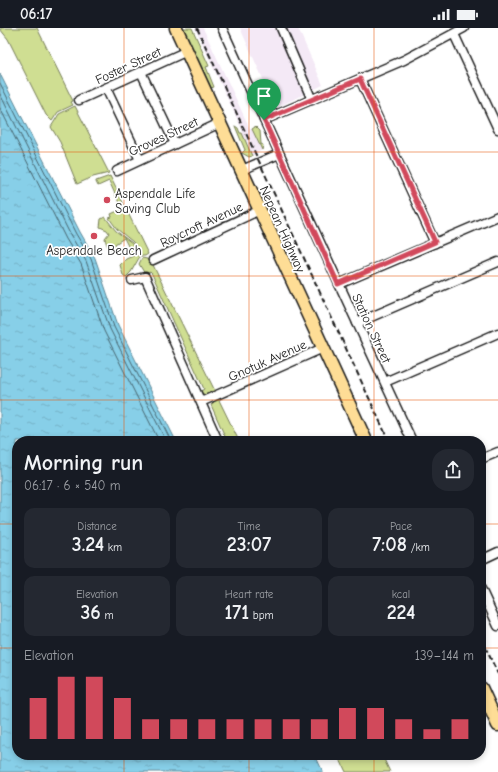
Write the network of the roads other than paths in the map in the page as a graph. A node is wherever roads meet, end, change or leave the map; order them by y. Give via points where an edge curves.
1 (176, 28) edge
2 (222, 28) edge
3 (281, 28) edge
4 (464, 28) edge
5 (454, 34) junction
6 (186, 51) junction
7 (141, 72) junction
8 (360, 79) junction
9 (106, 88) junction
10 (79, 100) dead end
11 (312, 100) junction
12 (264, 120) junction
13 (220, 123) junction
14 (498, 129) edge
15 (175, 144) junction
16 (279, 154) junction
17 (140, 160) junction
18 (242, 170) junction
19 (117, 171) dead end
20 (260, 210) junction
21 (498, 216) edge
22 (435, 242) junction
23 (153, 260) dead end
24 (498, 262) edge
25 (132, 280) dead end
26 (338, 284) junction
27 (357, 323) junction
28 (498, 334) edge
29 (323, 348) junction
30 (385, 382) junction
31 (201, 402) junction
32 (216, 436) edge
33 (364, 436) edge
34 (410, 436) edge
35 (498, 452) edge
36 (486, 457) edge
37 (498, 552) edge
38 (486, 558) edge
39 (486, 600) edge
40 (498, 626) edge
41 (486, 699) edge
42 (498, 725) edge

1 - 6 highway, Nepean Highway
2 - 12 street, Station Street
3 - 11 street
4 - 5 street
5 - 8 street
5 - 14 street
6 - 7 street, Foster Street
6 - 13 highway, Nepean Highway
7 - 9 street, Foster Street
7 - 15 street
8 - 11 street
8 - 22 street
9 - 10 street, Foster Street
9 - 17 street
11 - 12 street
12 - 16 street, Station Street
13 - 15 street, Groves Street
13 - 18 highway, Nepean Highway
15 - 17 street, Groves Street
16 - 18 street
16 - 26 street, Station Street
17 - 19 street, Groves Street
18 - 20 highway, Nepean Highway
20 - 23 street, Roycroft Avenue
20 - 29 highway, Nepean Highway
21 - 22 street
22 - 26 street
24 - 27 street
25 - 31 street via 144,277
26 - 27 street, Station Street
27 - 30 street, Station Street
28 - 30 street
29 - 31 street, Gnotuk Avenue
29 - 33 highway, Nepean Highway
30 - 34 street, Station Street
31 - 32 street
35 - 36 street
37 - 38 street
39 - 40 street
41 - 42 highway

